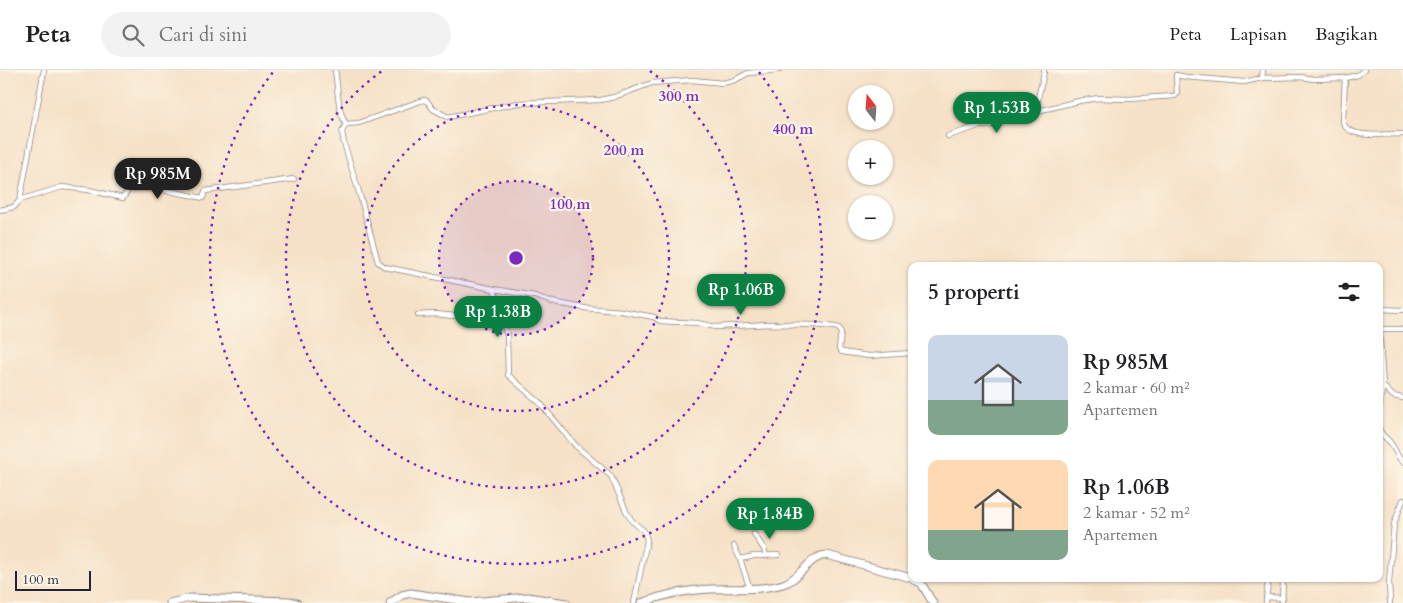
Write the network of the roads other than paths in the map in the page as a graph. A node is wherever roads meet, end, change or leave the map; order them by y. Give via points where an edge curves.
1 (44, 70) edge
2 (335, 70) edge
3 (779, 70) edge
4 (1044, 70) edge
5 (1263, 70) edge
6 (1364, 70) edge
7 (1176, 72) edge
8 (1262, 78) junction
9 (1345, 78) junction
10 (1039, 110) junction
11 (346, 124) junction
12 (1403, 134) edge
13 (948, 136) dead end
14 (294, 179) dead end
15 (20, 200) junction
16 (0, 210) edge
17 (494, 289) junction
18 (1383, 309) edge
19 (1403, 310) edge
20 (418, 315) dead end
21 (504, 321) junction
22 (1383, 328) edge
23 (1403, 329) edge
24 (908, 353) edge
25 (1383, 387) edge
26 (1403, 398) edge
27 (1383, 436) edge
28 (1403, 462) edge
29 (1403, 500) edge
30 (754, 534) dead end
31 (734, 546) dead end
32 (778, 555) dead end
33 (766, 556) junction
34 (740, 559) junction
35 (908, 577) edge
36 (919, 582) edge
37 (1268, 582) edge
38 (1283, 582) edge
39 (750, 589) junction
40 (660, 600) edge
41 (1266, 600) edge
42 (1282, 600) edge
43 (170, 603) edge
44 (298, 603) edge
45 (390, 603) edge
46 (566, 603) edge
47 (634, 603) edge
48 (641, 603) edge
49 (933, 603) edge
50 (1390, 603) edge

1 - 15 street
2 - 11 street via 340,110
3 - 11 street via 748,73 724,83 692,80 652,83 600,100 518,103 448,117 422,100 359,123
4 - 10 street via 1037,99
5 - 8 street
6 - 9 street
7 - 8 street via 1186,77 1244,82
7 - 10 street via 1175,96 1099,98
8 - 9 street
9 - 12 street via 1343,121 1348,131 1356,134
10 - 13 street
11 - 17 street via 342,132 344,143 378,262 385,267
14 - 15 street via 205,191 203,198 145,188 130,189 123,198 62,187
15 - 16 street via 14,207
17 - 21 street
17 - 24 street via 576,307 654,317 660,321 716,327 769,324 835,327 841,333 839,349 842,352 869,356
18 - 19 street
20 - 21 street
21 - 47 street via 508,375 540,403 576,446 608,472 630,517 646,535
22 - 23 street
25 - 26 street via 1393,396
27 - 28 street
29 - 50 street via 1394,524
30 - 33 street
31 - 34 street
32 - 33 street
33 - 34 street
34 - 39 street
35 - 39 main road via 821,555 790,581
36 - 49 main road
37 - 41 street
38 - 42 street
39 - 40 main road via 689,590
40 - 48 main road
41 - 42 street
43 - 44 main road via 190,598
45 - 46 main road via 411,593 470,602 528,597

